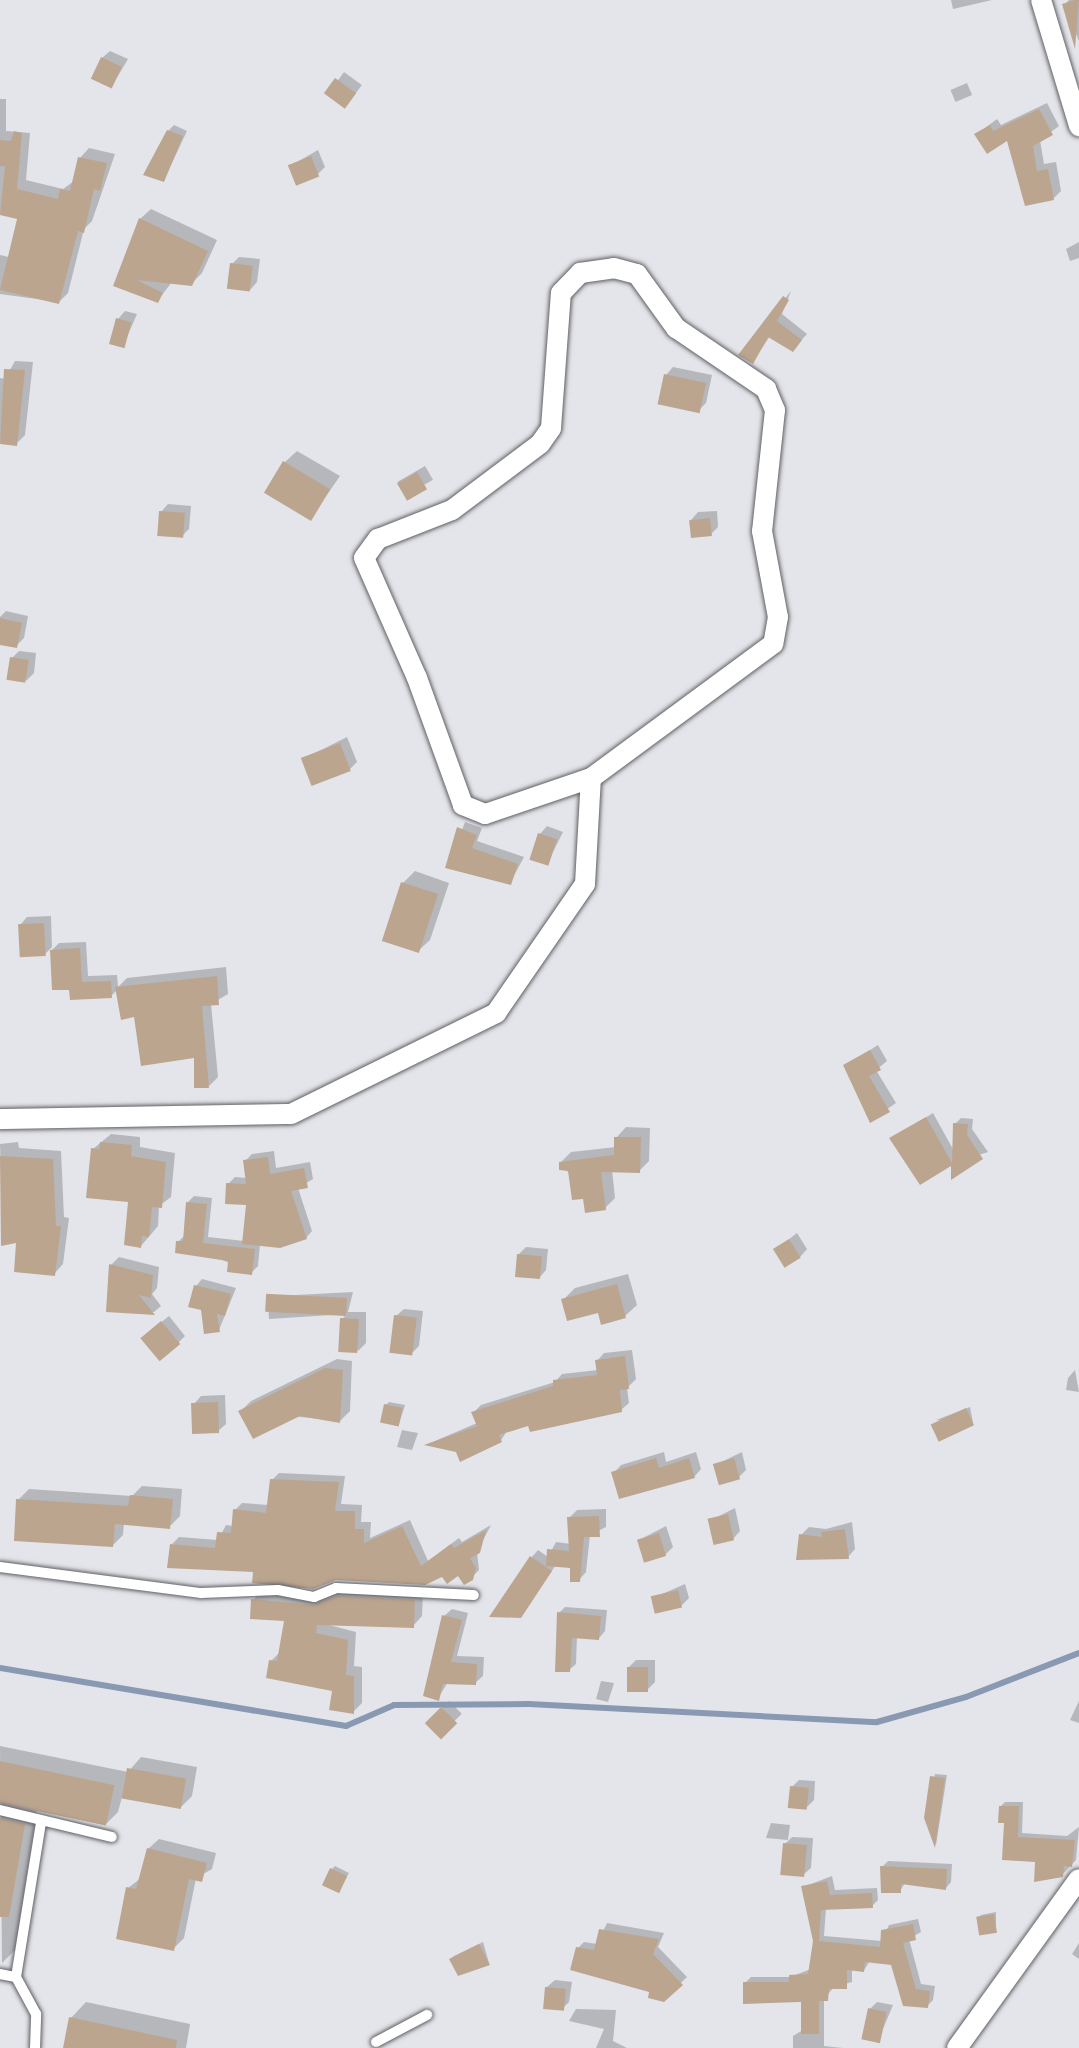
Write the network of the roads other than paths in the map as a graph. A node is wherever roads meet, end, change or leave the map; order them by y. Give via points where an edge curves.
1 (1041, 0) edge
2 (1079, 126) edge
3 (591, 778) junction
4 (0, 1119) edge
5 (0, 1567) edge
6 (474, 1595) dead end
7 (0, 1810) edge
8 (41, 1822) junction
9 (112, 1837) dead end
10 (1079, 1879) edge
11 (0, 1974) edge
12 (16, 1977) junction
13 (427, 2015) dead end
14 (376, 2046) edge
15 (35, 2048) edge
16 (957, 2048) edge

1 - 2 street
3 - 3 street via 773,644 778,617 762,531 775,410 766,389 676,328 637,274 614,268 580,273 561,293 551,428 540,444 452,510 378,539 364,558 417,678 463,805 485,814
3 - 4 street via 585,884 496,1013 291,1114
5 - 6 lane via 201,1593 278,1590 314,1597 336,1588
7 - 8 lane
8 - 9 lane
8 - 12 lane
10 - 16 street
11 - 12 lane
12 - 15 lane via 36,2014
13 - 14 lane

